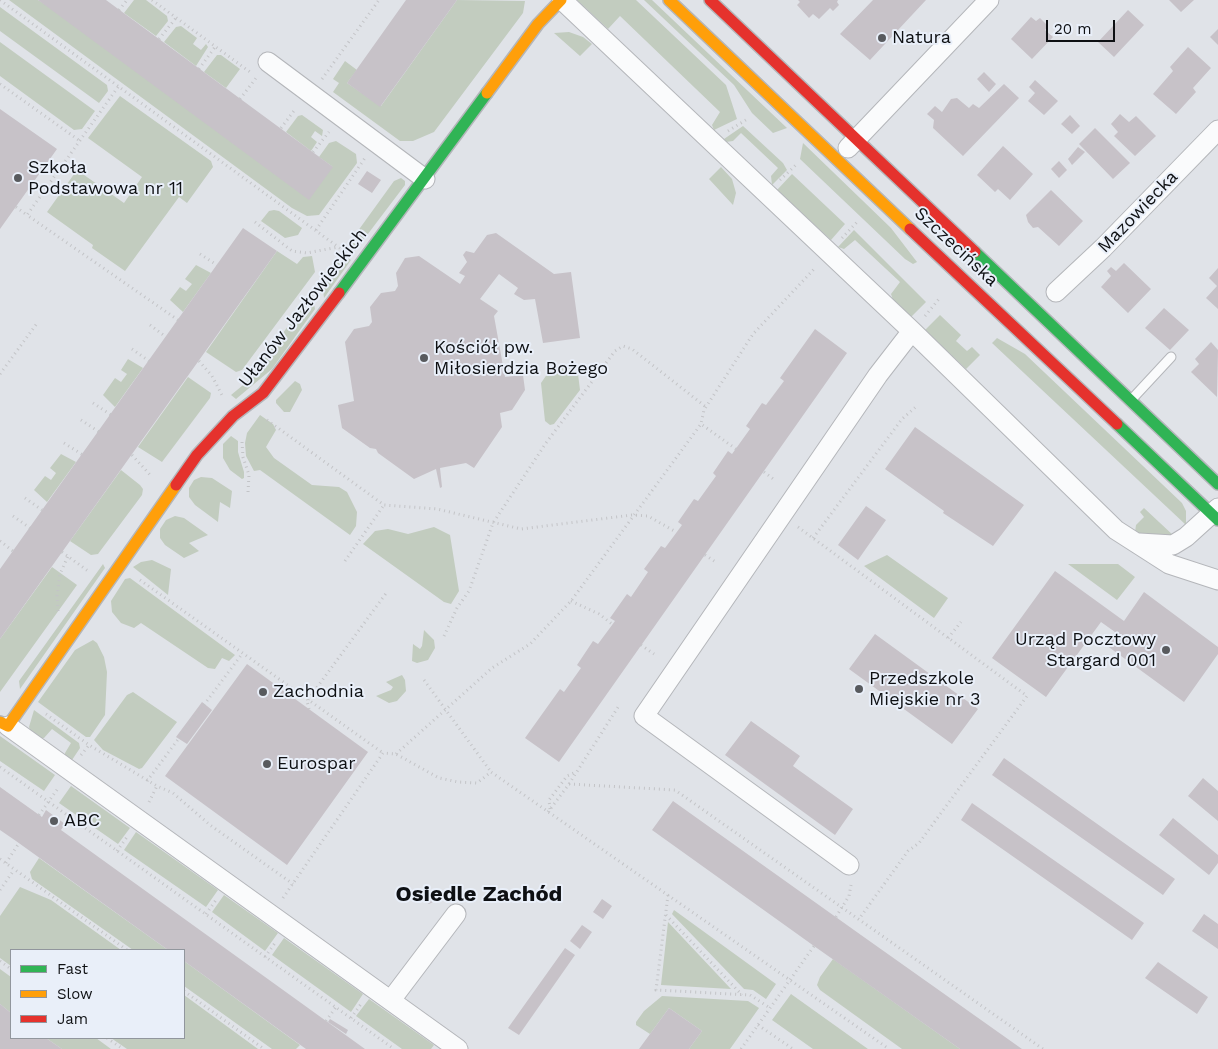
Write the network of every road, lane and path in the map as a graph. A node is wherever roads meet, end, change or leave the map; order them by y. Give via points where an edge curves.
1 (0, 0) edge
2 (127, 0) edge
3 (379, 0) edge
4 (562, 0) edge
5 (669, 0) edge
6 (710, 0) edge
7 (989, 0) edge
8 (119, 10) dead end
9 (176, 18) dead end
10 (159, 39) dead end
11 (216, 47) dead end
12 (268, 62) dead end
13 (200, 68) dead end
14 (328, 71) dead end
15 (256, 77) dead end
16 (0, 84) edge
17 (118, 87) junction
18 (240, 99) dead end
19 (296, 107) dead end
20 (280, 128) dead end
21 (1218, 130) edge
22 (329, 131) dead end
23 (857, 139) junction
24 (80, 141) junction
25 (314, 152) dead end
26 (365, 157) dead end
27 (837, 160) junction
28 (425, 179) junction
29 (16, 207) dead end
30 (27, 215) junction
31 (255, 222) dead end
32 (316, 230) junction
33 (339, 247) junction
34 (200, 254) dead end
35 (362, 263) junction
36 (217, 266) dead end
37 (807, 277) dead end
38 (1056, 292) dead end
39 (178, 320) dead end
40 (38, 322) dead end
41 (150, 325) dead end
42 (912, 332) junction
43 (166, 337) dead end
44 (132, 349) dead end
45 (1171, 357) dead end
46 (149, 361) dead end
47 (199, 361) dead end
48 (0, 374) edge
49 (225, 399) dead end
50 (1130, 401) junction
51 (93, 403) dead end
52 (918, 405) dead end
53 (706, 407) junction
54 (260, 414) dead end
55 (111, 415) dead end
56 (81, 420) dead end
57 (701, 424) junction
58 (99, 432) dead end
59 (243, 434) dead end
60 (64, 443) dead end
61 (736, 449) dead end
62 (83, 455) dead end
63 (132, 455) dead end
64 (764, 472) dead end
65 (156, 481) dead end
66 (776, 481) dead end
67 (1218, 484) edge
68 (248, 492) dead end
69 (25, 498) dead end
70 (384, 505) junction
71 (42, 510) dead end
72 (1216, 514) edge
73 (632, 515) junction
74 (782, 515) junction
75 (12, 516) dead end
76 (493, 523) junction
77 (30, 528) dead end
78 (676, 532) dead end
79 (813, 538) junction
80 (0, 542) edge
81 (1133, 542) junction
82 (13, 551) dead end
83 (62, 552) dead end
84 (705, 555) dead end
85 (68, 556) junction
86 (345, 561) dead end
87 (717, 563) dead end
88 (118, 567) junction
89 (91, 573) dead end
90 (1218, 580) edge
91 (387, 592) dead end
92 (571, 601) junction
93 (59, 618) dead end
94 (961, 622) dead end
95 (612, 624) dead end
96 (444, 636) dead end
97 (948, 638) junction
98 (641, 645) dead end
99 (242, 654) junction
100 (654, 654) dead end
101 (424, 680) dead end
102 (27, 699) junction
103 (307, 701) junction
104 (620, 704) dead end
105 (308, 709) dead end
106 (446, 710) junction
107 (4, 724) edge
108 (384, 754) junction
109 (396, 754) junction
110 (0, 766) edge
111 (491, 772) junction
112 (577, 772) junction
113 (148, 781) junction
114 (569, 784) junction
115 (549, 810) junction
116 (19, 843) dead end
117 (0, 859) edge
118 (6, 863) junction
119 (849, 865) joint
120 (14, 870) junction
121 (293, 884) junction
122 (0, 890) edge
123 (668, 895) junction
124 (842, 908) junction
125 (456, 914) dead end
126 (666, 914) junction
127 (271, 915) junction
128 (836, 917) dead end
129 (859, 919) junction
130 (814, 946) dead end
131 (126, 949) edge
132 (790, 980) junction
133 (185, 992) edge
134 (742, 995) junction
135 (391, 1000) junction
136 (336, 1007) junction
137 (770, 1008) junction
138 (326, 1021) dead end
139 (758, 1024) junction
140 (108, 1039) edge
141 (123, 1049) edge
142 (264, 1049) edge
143 (394, 1049) edge
144 (458, 1049) edge
145 (741, 1049) edge
146 (793, 1049) edge
147 (889, 1049) edge
148 (1043, 1049) edge

1 - 17 path
2 - 8 path
3 - 14 path
4 - 28 main road, Ułanów Jazłowieckich via 538,24
4 - 42 street
5 - 27 main road, Szczecińska
6 - 23 main road, Szczecińska
7 - 23 street
9 - 10 path
11 - 13 path
12 - 28 street
15 - 18 path
16 - 24 path
17 - 24 path
17 - 32 path
19 - 20 path
21 - 38 street, Mazowiecka
22 - 25 path
23 - 27 street
23 - 50 main road, Szczecińska
24 - 30 path
26 - 32 path
27 - 72 main road, Szczecińska
28 - 35 main road, Ułanów Jazłowieckich
29 - 30 path
30 - 39 path
31 - 33 path via 292,251 307,253
32 - 33 path
33 - 35 path
34 - 36 path
35 - 88 main road, Ułanów Jazłowieckich via 263,393 233,416 197,455
37 - 53 path via 752,334
40 - 48 path
41 - 43 path
42 - 74 street via 878,375
42 - 81 street via 1096,511
44 - 46 path
45 - 50 lane
47 - 49 path
50 - 67 main road, Szczecińska
51 - 55 path
52 - 79 path via 902,420
53 - 57 path
53 - 76 path via 632,349 623,346 615,351 546,443
54 - 70 path
56 - 58 path
57 - 61 path
57 - 73 path
59 - 68 path
60 - 62 path
63 - 65 path
64 - 66 path
69 - 71 path
70 - 76 path via 437,509
70 - 86 path
72 - 81 street via 1174,545
73 - 76 path via 521,529
73 - 78 path via 648,516
73 - 92 path
74 - 79 path
74 - 119 street via 644,716
75 - 77 path
76 - 96 path via 469,591
79 - 97 path
80 - 82 path
81 - 90 street via 1169,564
83 - 85 path
84 - 87 path
85 - 89 path
85 - 93 path via 60,574
88 - 99 path
88 - 102 main road, Ułanów Jazłowieckich
91 - 103 path
92 - 95 path
92 - 106 path via 530,644 492,668
94 - 97 path
97 - 129 path via 1027,696
98 - 100 path
99 - 103 path
99 - 113 path
101 - 106 path
102 - 107 main road, Ułanów Jazłowieckich
102 - 113 path via 89,745
103 - 105 path
103 - 108 path
104 - 112 path
106 - 109 path
106 - 111 path
107 - 127 street
108 - 109 path
108 - 121 path
109 - 111 path via 439,778 458,782 477,783
110 - 136 path
111 - 115 path
112 - 114 path
112 - 115 path via 567,776 549,800
113 - 121 path via 173,792 210,825
114 - 115 path
114 - 124 path via 675,790
115 - 123 path
116 - 118 path
117 - 118 path
118 - 120 path
119 - 124 path via 852,880 849,896
120 - 122 path
120 - 131 path
121 - 127 path
123 - 126 path
123 - 132 path
124 - 128 path
124 - 129 path
125 - 135 street
126 - 134 path
126 - 134 path via 656,990
127 - 135 street
129 - 148 path
130 - 132 path
132 - 137 path
132 - 147 path
133 - 142 path
134 - 137 path
135 - 144 street
136 - 138 path
136 - 143 path
137 - 139 path
139 - 145 path
139 - 146 path
140 - 141 path

